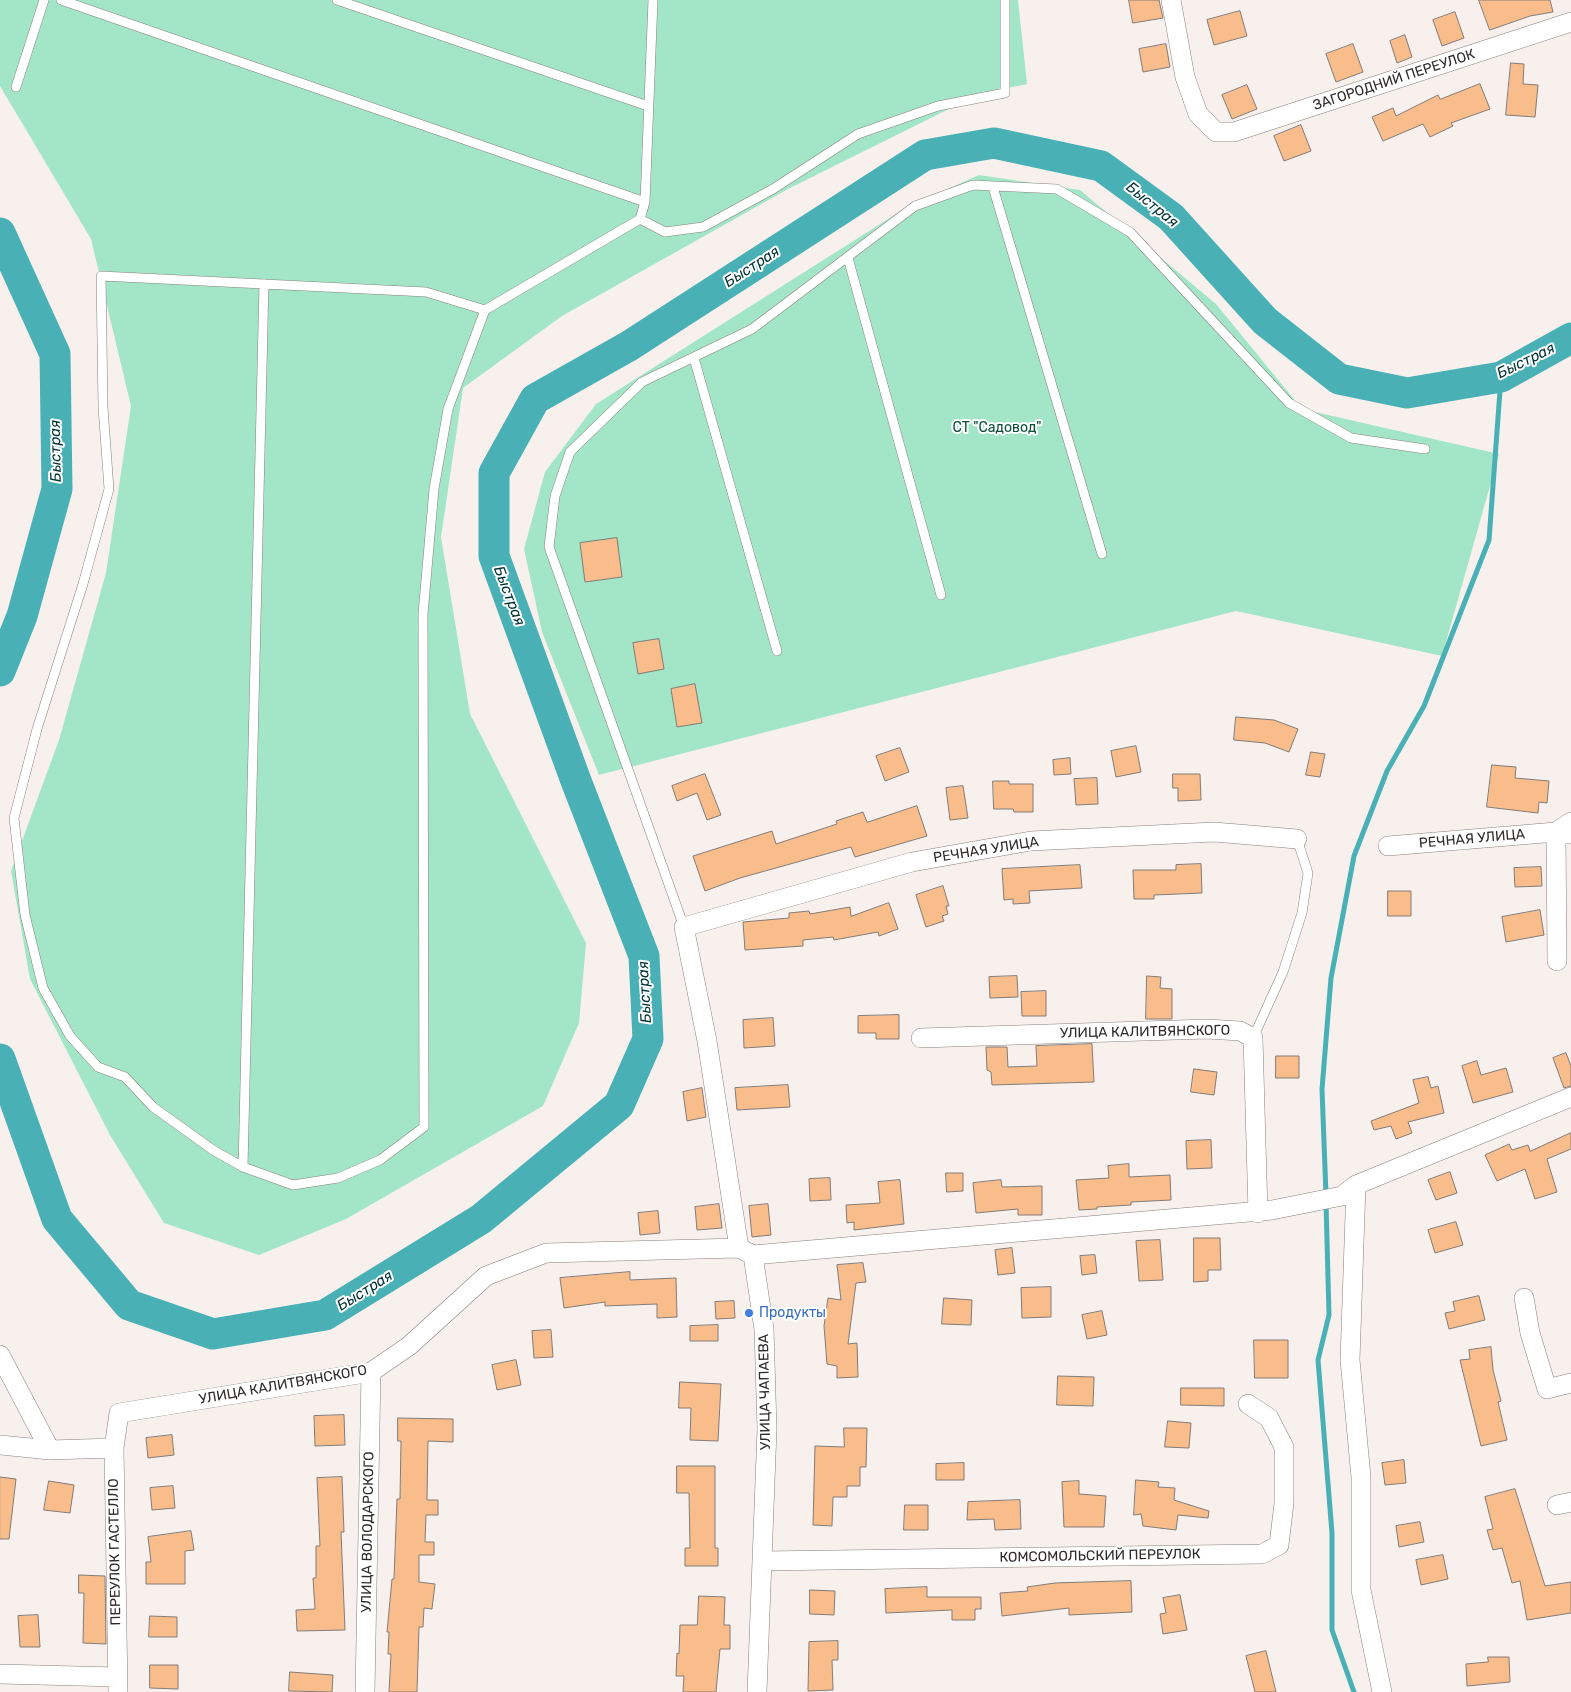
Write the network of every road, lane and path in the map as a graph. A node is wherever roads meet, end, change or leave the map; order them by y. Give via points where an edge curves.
1 (44, 0) edge
2 (61, 0) edge
3 (336, 0) edge
4 (653, 0) edge
5 (1004, 0) edge
6 (1171, 0) edge
7 (1571, 22) edge
8 (16, 86) dead end
9 (648, 106) junction
10 (993, 186) junction
11 (644, 202) junction
12 (640, 219) junction
13 (848, 258) junction
14 (264, 284) junction
15 (485, 310) junction
16 (694, 358) junction
17 (1425, 448) dead end
18 (1102, 554) dead end
19 (941, 595) dead end
20 (777, 651) dead end
21 (1566, 830) edge
22 (1296, 839) joint
23 (1388, 846) dead end
24 (684, 927) junction
25 (1557, 960) dead end
26 (922, 1038) dead end
27 (1253, 1038) junction
28 (1571, 1097) edge
29 (243, 1167) junction
30 (1349, 1190) junction
31 (1265, 1212) junction
32 (746, 1251) junction
33 (1524, 1298) dead end
34 (0, 1355) edge
35 (371, 1372) junction
36 (1571, 1383) edge
37 (1248, 1404) dead end
38 (119, 1413) joint
39 (0, 1445) edge
40 (114, 1448) junction
41 (50, 1450) junction
42 (762, 1561) junction
43 (0, 1674) edge
44 (118, 1685) edge
45 (365, 1692) edge
46 (757, 1692) edge
47 (1382, 1692) edge

1 - 8 lane
2 - 11 lane
3 - 9 lane
4 - 9 lane
5 - 12 lane via 1005,93 938,106 858,134 772,189 703,226 665,232
6 - 7 street, ЗАГОРОДНИЙ ПЕРЕУЛОК via 1185,77 1198,114 1216,132 1234,132
9 - 11 lane
10 - 13 lane via 973,185 915,206
10 - 17 lane via 1057,190 1130,232 1289,403 1351,438
10 - 18 lane
11 - 12 lane
12 - 15 lane
13 - 16 lane via 752,329
13 - 19 lane
14 - 15 lane via 426,292
14 - 29 lane
14 - 29 lane via 102,276 103,406 109,489 37,729 14,818 26,915 43,988 70,1036 98,1067 125,1077 153,1107
15 - 29 lane via 448,409 434,489 423,614 424,1127 380,1160 338,1178 293,1185
16 - 20 lane
16 - 24 lane via 642,382 570,452 555,496 549,547
21 - 23 street, РЕЧНАЯ УЛИЦА
21 - 25 street, РЕЧНАЯ УЛИЦА
22 - 24 street, РЕЧНАЯ УЛИЦА via 1214,832 1031,841 912,862
22 - 27 lane via 1308,873 1302,913 1283,972
24 - 32 street, УЛИЦА ЧАПАЕВА
26 - 27 street, УЛИЦА КАЛИТВЯНСКОГО via 1207,1029 1240,1031
27 - 31 street
28 - 30 street, УЛИЦА КАЛИТВЯНСКОГО
30 - 31 street, УЛИЦА КАЛИТВЯНСКОГО
30 - 47 street via 1350,1360 1361,1477 1361,1590
31 - 32 street, УЛИЦА КАЛИТВЯНСКОГО
32 - 35 street, УЛИЦА КАЛИТВЯНСКОГО via 546,1253 486,1276 409,1346
32 - 42 street, УЛИЦА ЧАПАЕВА via 764,1329 767,1429
33 - 36 street via 1530,1333 1547,1389
34 - 41 street
35 - 38 street, УЛИЦА КАЛИТВЯНСКОГО
35 - 45 street, УЛИЦА ВОЛОДАРСКОГО
37 - 42 street, КОМСОМОЛЬСКИЙ ПЕРЕУЛОК via 1269,1418 1284,1447 1284,1503 1279,1545 1262,1554
38 - 40 street, ПЕРЕУЛОК ГАСТЕЛЛО
39 - 41 street
40 - 41 street
40 - 44 street, ПЕРЕУЛОК ГАСТЕЛЛО
42 - 46 street, УЛИЦА ЧАПАЕВА
43 - 44 street

